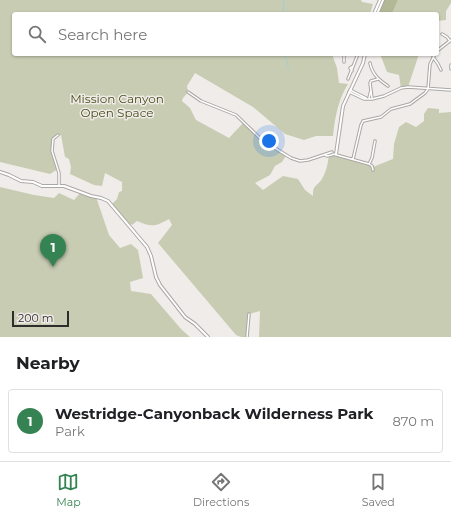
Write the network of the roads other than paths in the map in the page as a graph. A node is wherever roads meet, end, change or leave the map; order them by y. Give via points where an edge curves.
1 (380, 0) edge
2 (383, 0) edge
3 (375, 12) edge
4 (378, 12) edge
5 (442, 34) dead end
6 (450, 40) edge
7 (439, 49) edge
8 (344, 56) edge
9 (357, 56) edge
10 (365, 56) edge
11 (433, 57) joint
12 (344, 62) dead end
13 (370, 63) dead end
14 (441, 70) dead end
15 (378, 79) junction
16 (348, 80) dead end
17 (388, 86) dead end
18 (428, 89) junction
19 (371, 90) junction
20 (451, 90) edge
21 (349, 91) junction
22 (188, 92) dead end
23 (367, 99) junction
24 (372, 99) junction
25 (58, 135) dead end
26 (375, 141) dead end
27 (332, 153) junction
28 (336, 154) junction
29 (325, 155) junction
30 (353, 159) junction
31 (369, 164) junction
32 (373, 170) dead end
33 (0, 172) edge
34 (58, 185) junction
35 (249, 314) dead end
36 (208, 337) edge
37 (247, 337) edge

1 - 3 street
2 - 4 street
5 - 6 street
6 - 7 street
8 - 12 street
9 - 16 street
10 - 21 street
11 - 14 street
11 - 18 street
13 - 15 street
15 - 17 street
15 - 19 street via 370,82
18 - 20 street
18 - 24 street via 406,87
18 - 30 street via 410,104 395,107 381,117 363,121
19 - 23 street
19 - 24 street
21 - 23 street
21 - 28 street via 342,110
22 - 29 street via 238,117 262,140 286,156 300,161
23 - 24 street
25 - 34 street via 53,139 52,151 59,172
26 - 31 street
27 - 28 street
27 - 29 street
27 - 29 street via 331,156
28 - 30 street
30 - 31 street
31 - 32 street
33 - 34 street via 42,186
34 - 36 street via 106,199 112,204 147,247 160,285 184,317
35 - 37 street

